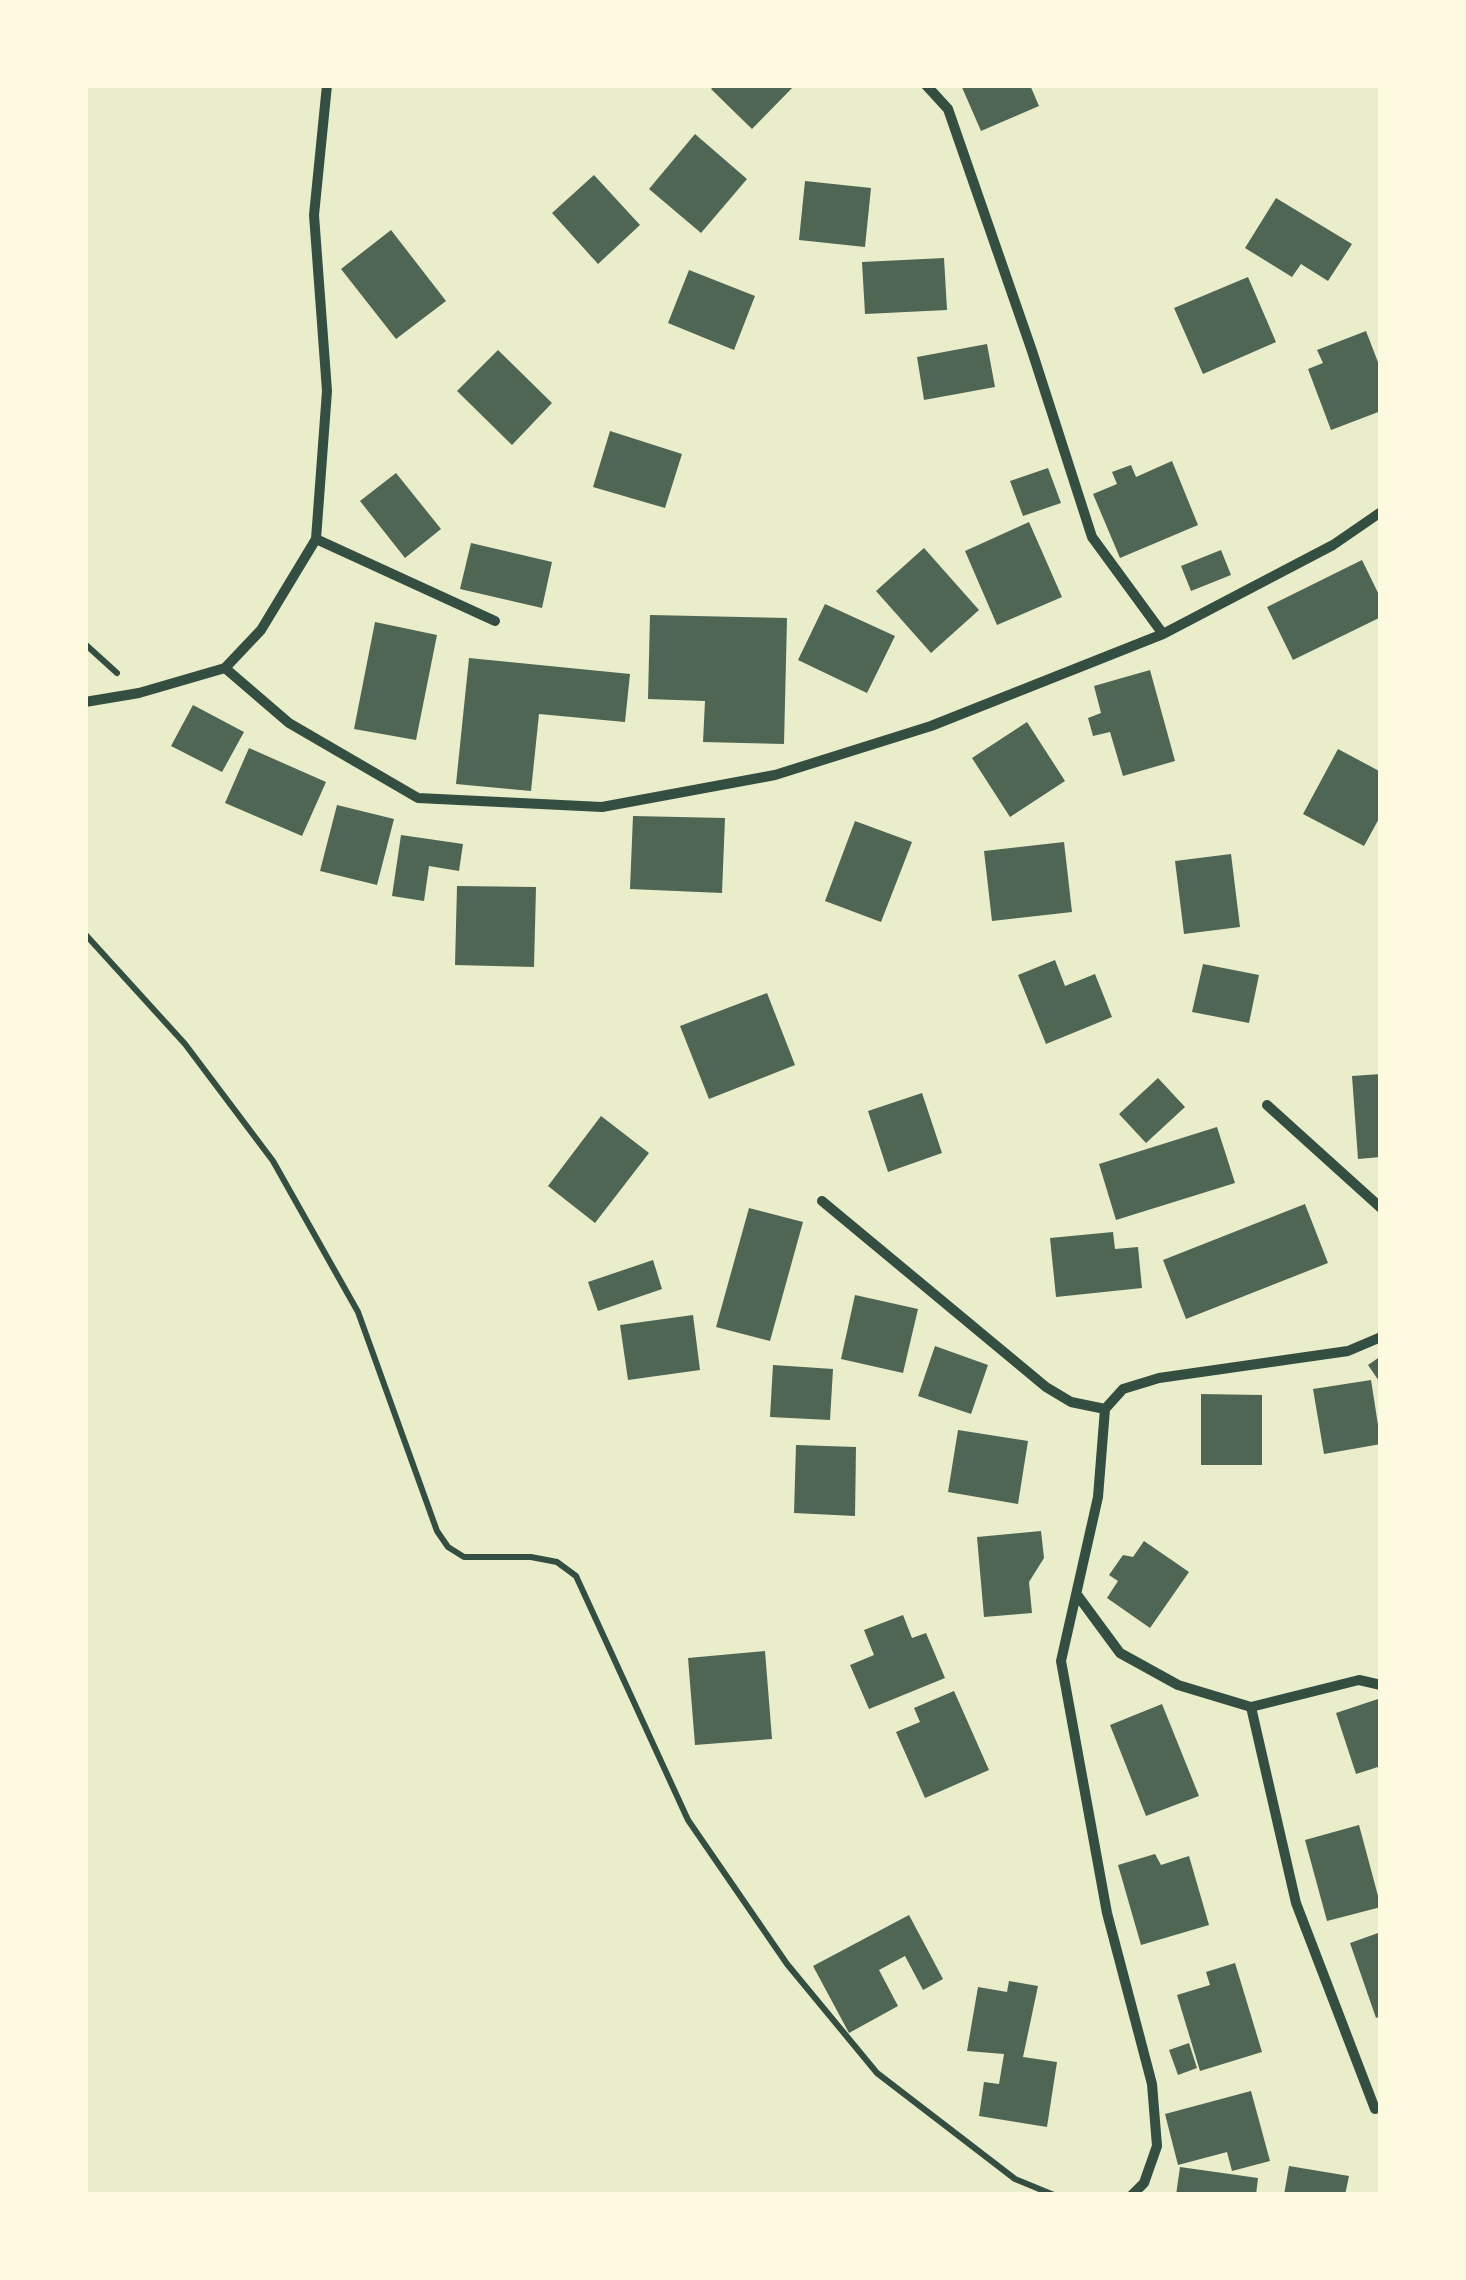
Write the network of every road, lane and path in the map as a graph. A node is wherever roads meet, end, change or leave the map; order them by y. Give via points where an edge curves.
1 (327, 85) edge
2 (926, 85) edge
3 (1381, 512) edge
4 (316, 539) junction
5 (495, 622) dead end
6 (1162, 634) junction
7 (226, 668) junction
8 (85, 702) edge
9 (85, 934) edge
10 (1267, 1105) dead end
11 (822, 1200) dead end
12 (1381, 1208) edge
13 (1381, 1337) edge
14 (1105, 1409) junction
15 (1078, 1596) junction
16 (1381, 1685) edge
17 (1251, 1706) junction
18 (1375, 2109) dead end
19 (1054, 2195) edge
20 (1132, 2195) edge

1 - 4 street via 314,215 327,392
2 - 6 street via 948,109 1092,537
3 - 6 street via 1333,545
4 - 5 street
4 - 7 street via 261,630
6 - 7 street via 931,726 775,775 602,807 418,798 290,723
7 - 8 street
9 - 19 path via 185,1044 273,1161 358,1312 448,1547 464,1557 557,1562 576,1576 688,1820 787,1964 876,2074 1015,2180
10 - 12 street
11 - 14 street via 1046,1387 1071,1402
13 - 14 street via 1348,1351 1159,1378 1122,1389
14 - 15 street via 1098,1497
15 - 17 street via 1120,1652 1178,1685
15 - 20 street via 1061,1660 1107,1913 1152,2084 1156,2146 1144,2183
16 - 17 street via 1358,1680
17 - 18 street via 1296,1904

